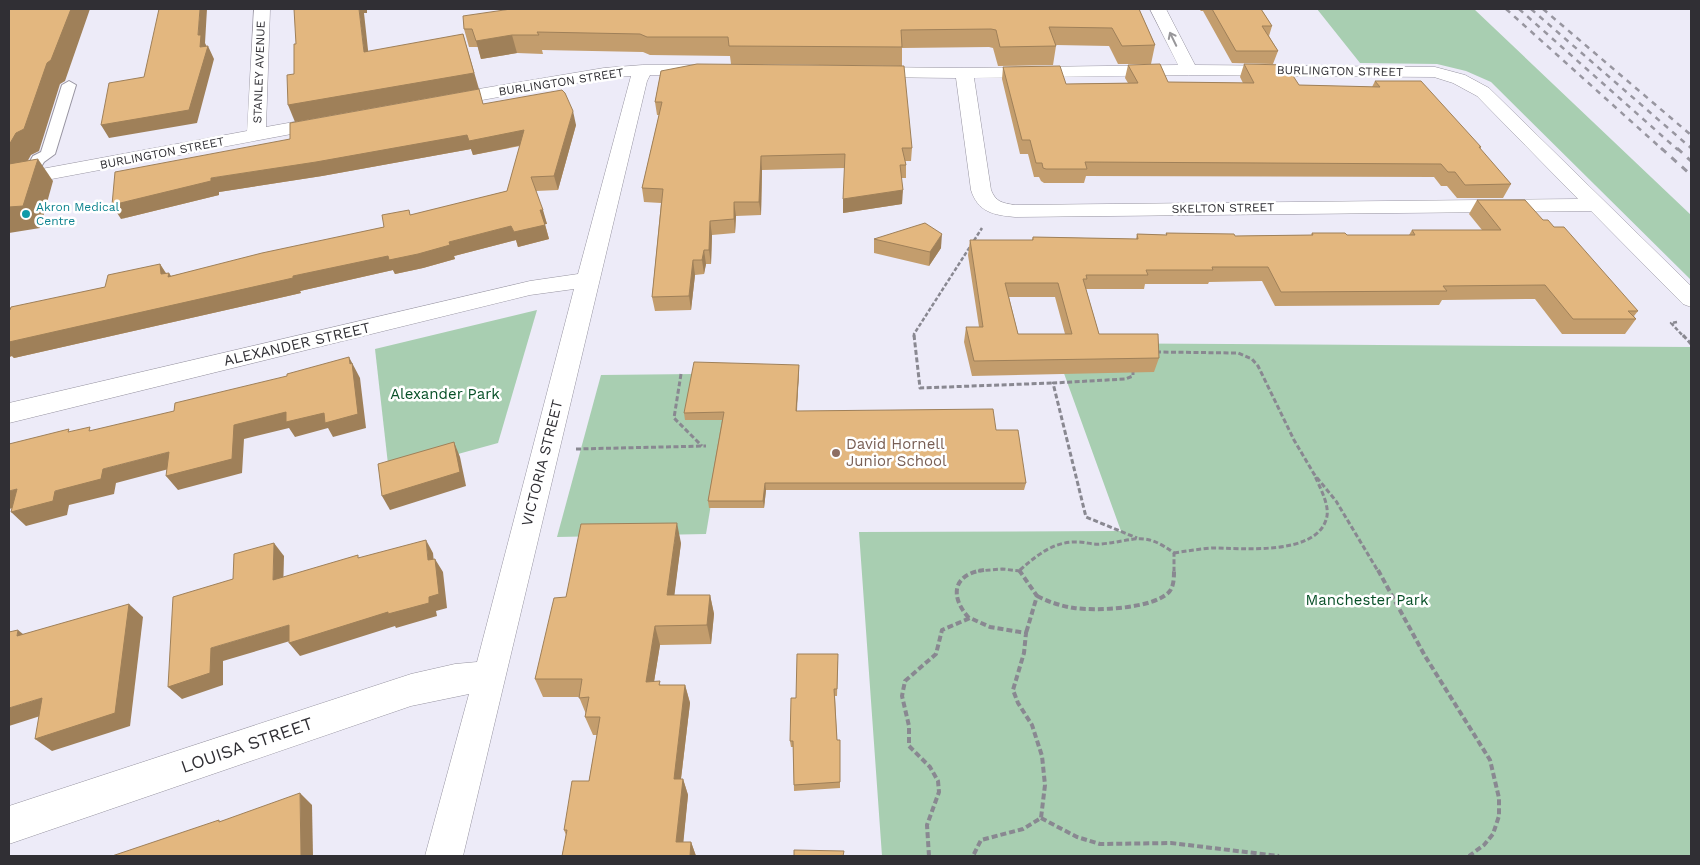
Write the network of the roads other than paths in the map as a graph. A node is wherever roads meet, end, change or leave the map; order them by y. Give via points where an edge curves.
1 (262, 9) edge
2 (1158, 9) edge
3 (643, 70) junction
4 (728, 70) edge
5 (1189, 70) junction
6 (846, 72) edge
7 (964, 73) junction
8 (69, 85) dead end
9 (430, 104) edge
10 (343, 120) edge
11 (256, 135) junction
12 (28, 177) junction
13 (9, 181) edge
14 (1595, 205) junction
15 (587, 280) junction
16 (1688, 309) edge
17 (9, 413) edge
18 (489, 676) junction
19 (9, 826) edge
20 (444, 856) edge

1 - 11 street, STANLEY AVENUE
5 -> 2 street
3 - 4 street, BURLINGTON STREET
3 - 9 street, BURLINGTON STREET via 604,73
3 - 15 street, VICTORIA STREET
5 - 7 street, BURLINGTON STREET
5 - 14 street, BURLINGTON STREET via 1435,72 1459,79 1483,92
6 - 7 street, BURLINGTON STREET
7 - 14 street, SKELTON STREET via 980,190 984,201 994,209
8 - 12 lane via 48,154 38,159
10 - 11 street, BURLINGTON STREET
11 - 12 street, BURLINGTON STREET
12 - 13 street, BURLINGTON STREET
14 - 16 street, BURLINGTON STREET
15 - 17 street, ALEXANDER STREET via 530,288
15 - 18 street, VICTORIA STREET
18 - 19 street, LOUISA STREET via 411,690
18 - 20 street, VICTORIA STREET

